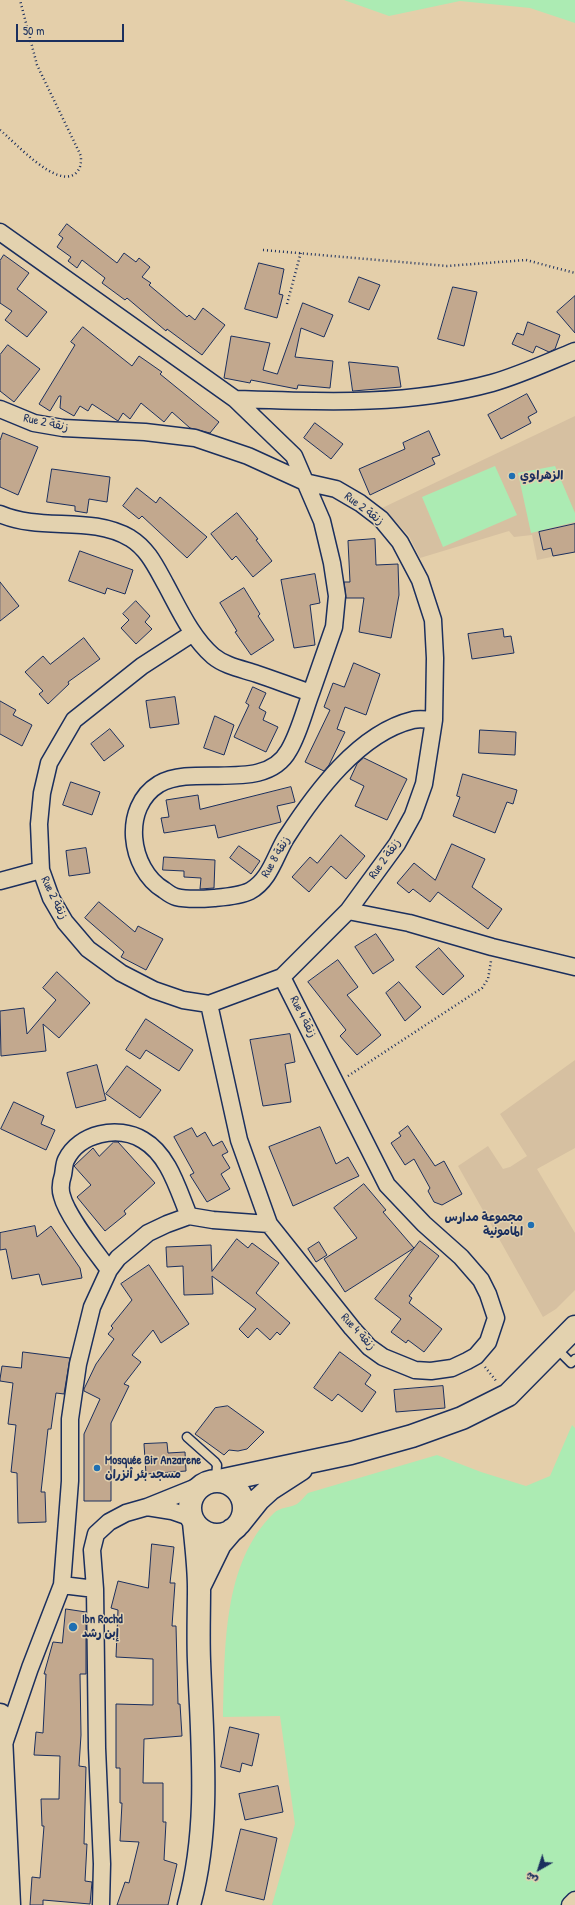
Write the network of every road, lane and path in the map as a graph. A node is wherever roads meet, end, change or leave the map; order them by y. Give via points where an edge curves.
1 (20, 0) edge
2 (0, 130) edge
3 (0, 232) edge
4 (264, 250) dead end
5 (301, 252) junction
6 (575, 273) edge
7 (287, 304) dead end
8 (575, 351) edge
9 (235, 399) junction
10 (0, 409) edge
11 (305, 482) junction
12 (0, 514) edge
13 (193, 633) junction
14 (311, 693) junction
15 (434, 720) junction
16 (41, 870) junction
17 (0, 881) edge
18 (348, 911) junction
19 (492, 947) junction
20 (575, 967) edge
21 (282, 977) junction
22 (209, 1004) junction
23 (337, 1084) junction
24 (190, 1216) junction
25 (269, 1224) junction
26 (109, 1270) junction
27 (575, 1327) edge
28 (556, 1348) junction
29 (476, 1356) junction
30 (575, 1359) edge
31 (508, 1395) junction
32 (187, 1438) dead end
33 (312, 1462) junction
34 (213, 1482) junction
35 (147, 1507) junction
36 (193, 1520) junction
37 (236, 1527) junction
38 (62, 1585) junction
39 (199, 1588) junction
40 (95, 1589) junction
41 (0, 1715) edge
42 (3, 1746) junction
43 (575, 1900) edge
44 (9, 1905) edge
45 (101, 1905) edge
46 (189, 1905) edge
47 (570, 1905) edge

1 - 2 path via 37,65 81,156 78,170 69,176 56,175 45,170
3 - 9 street, Rue 8 زنقة
4 - 5 path
5 - 6 path via 447,266 526,260
5 - 7 path
8 - 9 street via 494,382 455,392 408,399 352,402
9 - 11 street, Rue 8 زنقة via 294,456
10 - 11 street, Rue 2 زنقة via 34,423 63,428 145,432 194,438 248,456
11 - 14 street, Rue 8 زنقة via 322,521 337,596 334,627
11 - 15 street, Rue 2 زنقة via 336,489 360,503 381,519 400,542 420,580 433,620
12 - 13 street via 33,522 90,525 130,538 155,562
13 - 14 street via 214,657 227,664
13 - 16 street, Rue 2 زنقة via 142,666 74,720 49,763 42,792 39,824
14 - 15 street, Rue 8 زنقة via 289,751 274,766 253,774 204,774 168,779 151,789 139,804 133,836 145,872 156,885 176,897 202,899 227,897 250,891 264,880 286,839 339,768 358,750 394,726 415,719
15 - 18 street, Rue 2 زنقة via 424,784 413,815 398,844
16 - 17 street
16 - 22 street, Rue 2 زنقة via 65,922 88,949 122,973 154,990 183,1000
18 - 19 street via 409,923
18 - 21 street, Rue 2 زنقة
19 - 20 street
19 - 23 path via 488,979 482,988
21 - 22 street, Rue 2 زنقة
21 - 23 street, Rue 4 زنقة
22 - 25 street, Rue 4 زنقة via 239,1140
23 - 29 street, Rue 4 زنقة via 387,1185 424,1224 462,1257 481,1280 496,1318 488,1342
24 - 25 street
24 - 26 street via 148,1233 118,1258
24 - 26 street via 168,1166 143,1140 121,1132 95,1136 83,1141 66,1161 61,1195
25 - 29 street, Rue 4 زنقة via 352,1328 369,1347 383,1357 415,1370 431,1371 452,1368
26 - 38 street via 92,1307 78,1364 70,1419 70,1482
27 - 28 main road
28 - 30 lane via 571,1362
28 - 31 main road
29 - 31 path
31 - 33 main road via 441,1427
32 - 34 lane via 217,1465
33 - 34 main road
33 - 37 main road via 270,1489
34 - 35 street
34 - 36 main road via 193,1495 190,1511
34 - 37 main road via 234,1487 239,1493 244,1509
35 - 36 street via 172,1511
35 - 40 street via 108,1522 96,1534 92,1550
36 - 37 main road via 200,1528 216,1535
36 - 39 main road
37 - 39 main road via 220,1544
38 - 40 street
38 - 42 street
39 - 46 main road via 197,1622 203,1828
40 - 45 street
41 - 42 main road
42 - 44 main road
43 - 47 street

